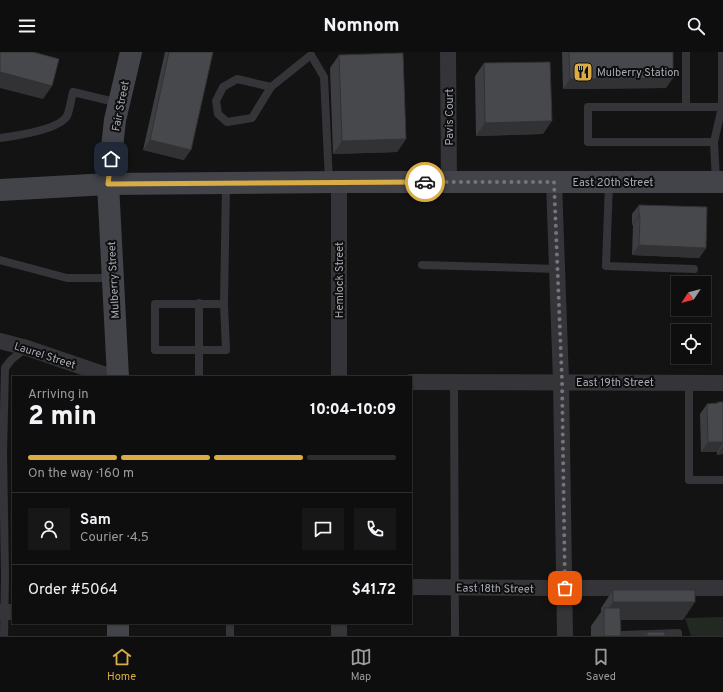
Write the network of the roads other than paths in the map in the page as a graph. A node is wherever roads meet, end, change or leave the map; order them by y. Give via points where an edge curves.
1 (131, 52) edge
2 (448, 52) edge
3 (686, 52) edge
4 (722, 52) edge
5 (310, 54) edge
6 (271, 87) junction
7 (119, 103) junction
8 (686, 107) junction
9 (722, 107) edge
10 (0, 138) edge
11 (714, 142) junction
12 (334, 182) junction
13 (554, 182) junction
14 (609, 182) junction
15 (719, 182) edge
16 (226, 183) junction
17 (449, 183) junction
18 (108, 184) junction
19 (0, 190) edge
20 (0, 260) edge
21 (422, 265) dead end
22 (558, 268) junction
23 (694, 269) dead end
24 (113, 278) junction
25 (199, 303) junction
26 (224, 304) junction
27 (0, 341) edge
28 (27, 348) junction
29 (199, 351) junction
30 (109, 376) edge
31 (118, 376) edge
32 (199, 376) edge
33 (339, 376) edge
34 (562, 381) junction
35 (412, 382) edge
36 (454, 382) junction
37 (689, 382) junction
38 (723, 383) edge
39 (723, 480) edge
40 (412, 586) edge
41 (455, 587) junction
42 (565, 588) junction
43 (723, 588) edge
44 (6, 612) edge
45 (118, 624) edge
46 (230, 624) edge
47 (339, 624) edge
48 (4, 636) edge
49 (118, 636) edge
50 (230, 636) edge
51 (339, 636) edge
52 (455, 636) edge
53 (565, 636) edge
54 (623, 636) edge
55 (678, 636) edge

1 - 7 street, Fair Street
2 - 17 street, Pavis Court
3 - 8 lane
4 - 9 lane
5 - 6 lane
5 - 12 lane via 324,77
6 - 6 lane via 252,118 227,122 218,114 216,101 223,87 237,79
7 - 10 lane via 73,92 66,118 56,125 25,135
7 - 18 street, Fair Street
8 - 9 lane
8 - 11 lane via 588,107 588,142
9 - 11 lane
11 - 15 lane
12 - 16 street, East 20th Street
12 - 17 street, East 20th Street
12 - 33 street, Hemlock Street
13 - 14 street, East 20th Street
13 - 17 street, East 20th Street
13 - 22 street
14 - 15 street, East 20th Street
14 - 23 lane via 606,266
16 - 18 street, East 20th Street
16 - 26 lane
18 - 19 street, East 20th Street
18 - 24 street, Mulberry Street
20 - 24 lane via 67,278
21 - 22 lane
22 - 34 street
24 - 31 street, Mulberry Street
25 - 26 lane
25 - 29 lane
25 - 29 lane via 155,304 156,350
26 - 29 lane via 226,350
27 - 28 street, Laurel Street
28 - 30 street, Laurel Street
28 - 44 lane via 5,368 3,452
29 - 32 lane
34 - 36 street, East 19th Street
34 - 37 street, East 19th Street
34 - 42 street
35 - 36 street, East 19th Street
36 - 41 lane
37 - 38 street, East 19th Street
37 - 39 lane via 690,480
40 - 41 street, East 18th Street
41 - 42 street, East 18th Street
41 - 52 lane
42 - 43 street, East 18th Street
42 - 53 street
44 - 48 lane
45 - 49 street
46 - 50 lane
47 - 51 street
54 - 55 lane via 678,633

